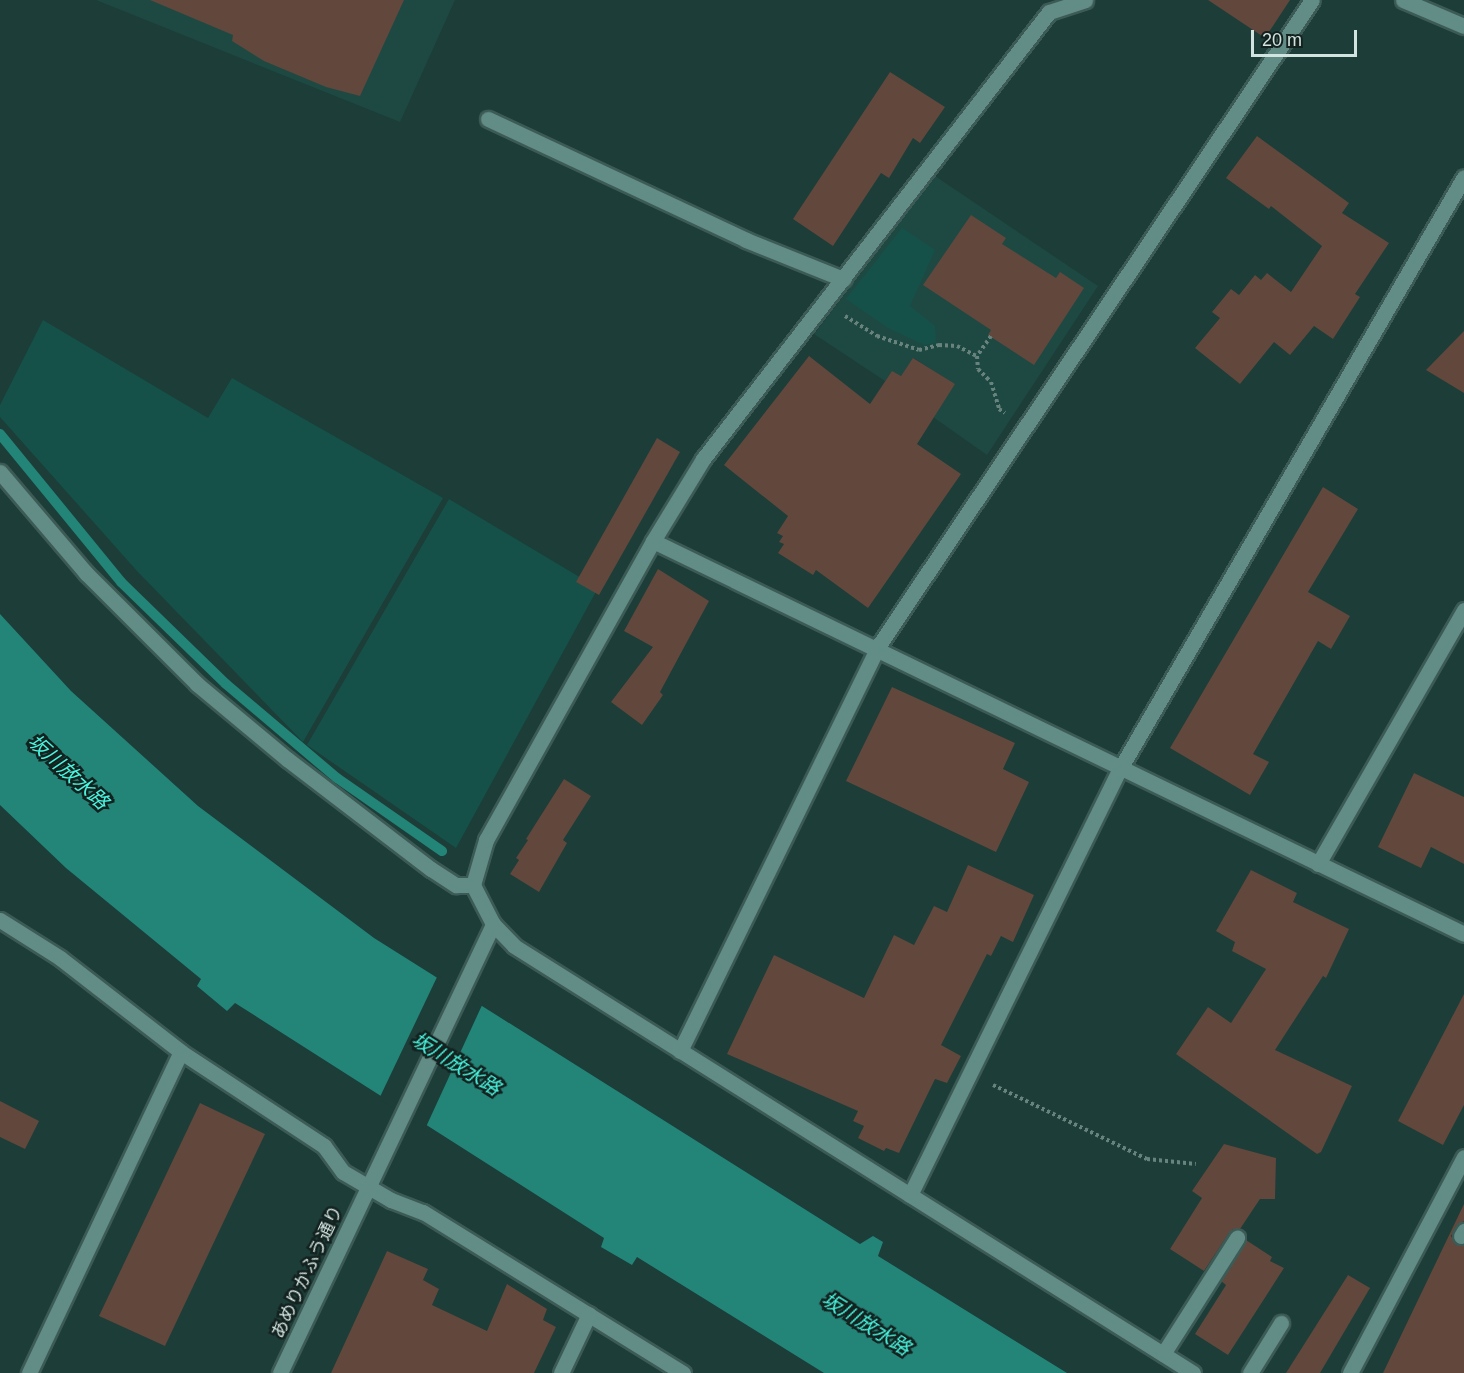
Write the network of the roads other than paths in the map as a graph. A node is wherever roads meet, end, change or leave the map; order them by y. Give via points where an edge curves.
1 (1085, 0) edge
2 (1312, 0) edge
3 (1403, 0) edge
4 (1464, 26) edge
5 (488, 119) dead end
6 (1464, 177) edge
7 (843, 279) junction
8 (0, 472) edge
9 (653, 541) junction
10 (1464, 610) edge
11 (877, 648) junction
12 (1121, 767) junction
13 (1318, 864) junction
14 (473, 885) junction
15 (0, 920) edge
16 (493, 924) junction
17 (1464, 934) edge
18 (680, 1051) junction
19 (181, 1052) junction
20 (1464, 1157) edge
21 (368, 1187) junction
22 (910, 1195) junction
23 (1237, 1238) dead end
24 (589, 1314) junction
25 (1281, 1323) dead end
26 (1162, 1354) junction
27 (29, 1373) edge
28 (280, 1373) edge
29 (561, 1373) edge
30 (683, 1373) edge
31 (1193, 1373) edge
32 (1250, 1373) edge
33 (1350, 1373) edge

1 - 7 street via 1049,12
2 - 11 street
3 - 4 street
5 - 7 street via 746,240
6 - 12 street
7 - 9 street via 702,459
8 - 14 street via 86,573 197,684 286,759 431,869 456,885
9 - 11 street
9 - 14 street via 486,840
10 - 13 street
11 - 12 street
11 - 18 street
12 - 13 street
12 - 22 street
13 - 17 street
14 - 16 street
15 - 19 street via 60,958
16 - 18 street via 514,946
16 - 21 street, あめりかふう通り
18 - 22 street
19 - 21 street via 324,1146 343,1172
19 - 27 street
20 - 33 street
21 - 24 street via 423,1212
21 - 28 street, あめりかふう通り
22 - 26 street
23 - 26 street
24 - 29 street
24 - 30 street
25 - 32 street
26 - 31 street

